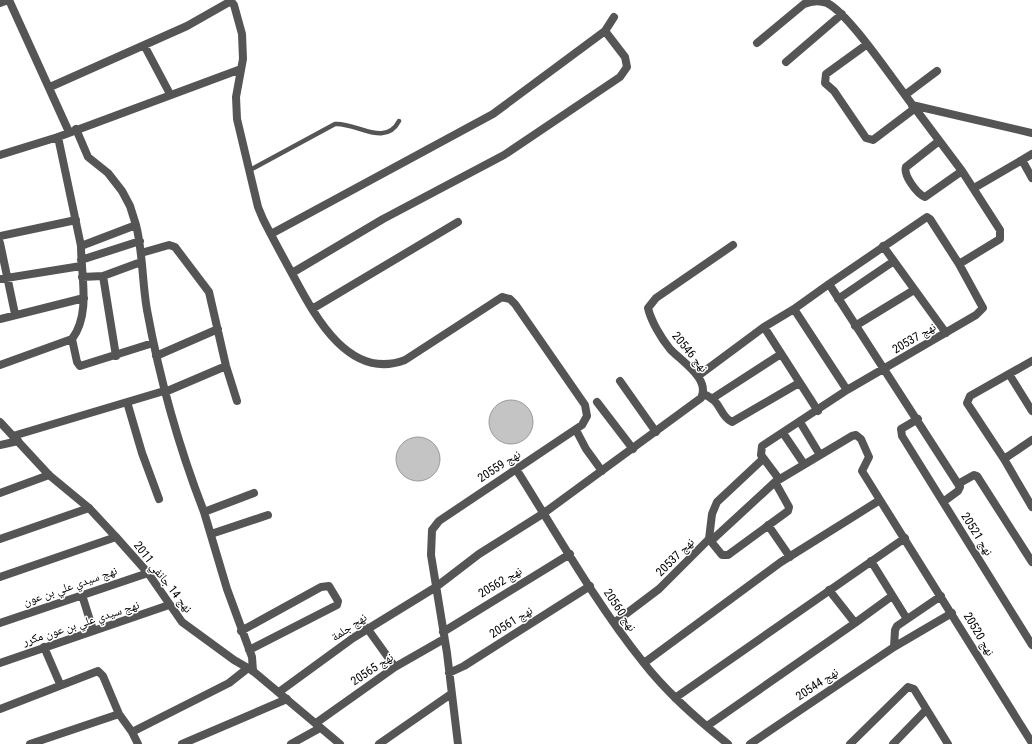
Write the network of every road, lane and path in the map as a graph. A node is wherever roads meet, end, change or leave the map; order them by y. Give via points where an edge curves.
1 (9, 0) edge
2 (230, 0) edge
3 (0, 3) edge
4 (842, 14) junction
5 (614, 17) dead end
6 (605, 31) junction
7 (757, 43) dead end
8 (144, 45) junction
9 (866, 45) junction
10 (786, 62) dead end
11 (241, 68) junction
12 (936, 70) dead end
13 (50, 87) junction
14 (170, 94) junction
15 (905, 95) junction
16 (913, 107) junction
17 (399, 121) dead end
18 (73, 131) junction
19 (1032, 133) edge
20 (58, 137) junction
21 (939, 141) junction
22 (1032, 154) edge
23 (0, 155) edge
24 (1022, 160) junction
25 (250, 170) junction
26 (962, 171) junction
27 (1032, 178) edge
28 (974, 188) junction
29 (76, 220) junction
30 (458, 222) dead end
31 (136, 225) junction
32 (271, 234) junction
33 (0, 236) edge
34 (140, 241) junction
35 (0, 243) edge
36 (733, 245) dead end
37 (81, 246) junction
38 (884, 246) junction
39 (141, 253) junction
40 (894, 261) junction
41 (142, 262) junction
42 (81, 263) junction
43 (959, 264) junction
44 (292, 273) junction
45 (103, 276) junction
46 (82, 277) junction
47 (3, 278) edge
48 (829, 284) junction
49 (914, 290) junction
50 (84, 298) junction
51 (838, 299) junction
52 (312, 309) junction
53 (794, 309) junction
54 (15, 314) junction
55 (0, 319) edge
56 (856, 326) junction
57 (764, 327) junction
58 (218, 329) junction
59 (946, 332) junction
60 (72, 339) junction
61 (154, 343) junction
62 (781, 354) junction
63 (116, 356) junction
64 (156, 356) junction
65 (1032, 361) edge
66 (0, 365) edge
67 (226, 366) junction
68 (884, 369) junction
69 (1009, 374) junction
70 (698, 376) junction
71 (620, 381) dead end
72 (800, 383) junction
73 (847, 390) junction
74 (164, 392) junction
75 (703, 394) junction
76 (713, 398) junction
77 (237, 401) dead end
78 (127, 402) junction
79 (597, 402) dead end
80 (821, 408) junction
81 (1032, 411) edge
82 (918, 419) junction
83 (0, 422) edge
84 (800, 422) junction
85 (579, 428) junction
86 (656, 432) junction
87 (783, 433) junction
88 (15, 438) junction
89 (1032, 440) edge
90 (0, 445) edge
91 (633, 449) junction
92 (820, 455) junction
93 (763, 459) junction
94 (1004, 459) junction
95 (804, 464) junction
96 (516, 469) junction
97 (602, 471) junction
98 (50, 475) junction
99 (777, 480) junction
100 (958, 484) junction
101 (0, 493) edge
102 (254, 493) dead end
103 (159, 499) dead end
104 (880, 500) junction
105 (943, 502) junction
106 (1032, 507) edge
107 (89, 508) junction
108 (204, 512) junction
109 (544, 513) junction
110 (268, 515) dead end
111 (768, 525) junction
112 (211, 534) junction
113 (116, 537) junction
114 (905, 538) junction
115 (0, 539) edge
116 (710, 540) junction
117 (570, 554) junction
118 (790, 557) junction
119 (871, 561) junction
120 (1032, 562) edge
121 (148, 573) junction
122 (0, 577) edge
123 (436, 587) junction
124 (587, 588) junction
125 (829, 590) junction
126 (82, 595) junction
127 (892, 596) junction
128 (941, 596) junction
129 (169, 606) junction
130 (952, 613) junction
131 (907, 619) junction
132 (0, 623) edge
133 (614, 623) junction
134 (855, 623) junction
135 (367, 628) junction
136 (93, 630) junction
137 (241, 631) junction
138 (444, 635) junction
139 (894, 645) junction
140 (1032, 645) edge
141 (44, 647) junction
142 (249, 650) junction
143 (0, 663) edge
144 (644, 664) junction
145 (395, 667) junction
146 (251, 669) junction
147 (449, 673) junction
148 (60, 684) junction
149 (279, 692) junction
150 (451, 694) junction
151 (675, 698) junction
152 (283, 700) junction
153 (0, 709) edge
154 (926, 710) junction
155 (119, 714) junction
156 (318, 725) junction
157 (707, 726) junction
158 (134, 731) junction
159 (1032, 743) edge
160 (30, 744) edge
161 (138, 744) edge
162 (182, 744) edge
163 (291, 744) edge
164 (340, 744) edge
165 (379, 744) edge
166 (458, 744) edge
167 (728, 744) edge
168 (750, 744) edge
169 (850, 744) edge
170 (893, 744) edge
171 (948, 744) edge

1 - 3 street
1 - 13 street
2 - 8 street via 186,26
2 - 11 street via 234,5 242,34
4 - 7 street via 827,2 812,0
4 - 9 street
4 - 10 street
5 - 6 street
6 - 32 street via 493,114
6 - 44 street via 625,57 627,68 620,77 504,155 383,219
8 - 13 street
8 - 14 street
9 - 15 street
9 - 16 street via 825,77 826,83 866,138 873,140
11 - 14 street
11 - 25 street via 236,97 237,119
12 - 15 street
13 - 18 street
14 - 18 street
15 - 16 street
16 - 19 street
16 - 21 street
17 - 25 lane via 395,127 381,134 365,132 347,124 335,124
18 - 20 street
18 - 31 street via 88,157 108,173 122,192
20 - 23 street
20 - 29 street
21 - 26 street
21 - 26 street via 906,167 905,174 920,195 925,197
22 - 24 street
24 - 27 street
24 - 28 street
25 - 32 street via 258,206
26 - 28 street
28 - 43 street via 1000,230 1001,237
29 - 33 street
29 - 37 street
30 - 52 street
31 - 34 street
31 - 37 street
32 - 44 street
34 - 39 street
34 - 42 street
35 - 47 street
36 - 70 street, نهج 20546 via 656,298 648,308 665,342
37 - 42 street
38 - 40 street
38 - 43 street via 925,217 929,218
38 - 48 street
39 - 41 street
39 - 58 street via 169,245 178,249 207,289
40 - 49 street
40 - 51 street
41 - 45 street
41 - 61 street
42 - 46 street
42 - 47 street
43 - 59 street, نهج 20537 via 982,304 982,311
44 - 52 street
45 - 46 street
45 - 63 street
46 - 50 street
47 - 54 street
48 - 51 street
48 - 53 street
49 - 56 street
49 - 59 street
50 - 54 street
50 - 60 street via 81,323
51 - 56 street
52 - 85 street via 332,338 344,349 366,361 397,363 496,300 502,297 510,299 585,405 587,416
53 - 57 street
53 - 73 street
54 - 55 street
56 - 68 street
57 - 62 street
57 - 70 street
58 - 64 street
58 - 67 street
59 - 68 street, نهج 20537
60 - 63 street via 80,366
60 - 66 street
61 - 63 street
61 - 64 street
62 - 72 street
62 - 76 street
64 - 74 street
65 - 69 street
67 - 74 street
67 - 77 street
68 - 73 street, نهج 20537
68 - 82 street
69 - 81 street
69 - 94 street via 970,396 967,401
70 - 75 street, نهج 20546
71 - 86 street
72 - 76 street via 732,422 727,419
72 - 80 street
73 - 80 street, نهج 20537
74 - 78 street
74 - 108 street via 177,438
75 - 76 street
75 - 86 street
78 - 88 street
78 - 103 street via 142,454
79 - 91 street
80 - 84 street, نهج 20537
82 - 100 street
82 - 105 street, نهج 20521 via 901,429 902,436
83 - 88 street, نهج 14 جانفي 2011
84 - 87 street, نهج 20537
84 - 92 street
85 - 96 street, نهج 20559
85 - 97 street via 586,449
86 - 91 street
87 - 93 street, نهج 20537 via 762,446 760,452
87 - 95 street
88 - 90 street
88 - 98 street, نهج 14 جانفي 2011
89 - 94 street
91 - 97 street
92 - 95 street
92 - 104 street, نهج 20520 via 856,435 869,457 862,471
93 - 99 street
93 - 116 street, نهج 20537 via 717,502 712,514
94 - 106 street
95 - 99 street
96 - 109 street, نهج 20560
96 - 123 street, نهج 20559 via 438,521 432,530 431,555
97 - 109 street
98 - 101 street
98 - 107 street, نهج 14 جانفي 2011
99 - 111 street via 789,510
99 - 116 street
100 - 105 street via 960,489
100 - 120 street via 974,475 978,476
102 - 108 street
104 - 114 street, نهج 20520
104 - 118 street
105 - 140 street, نهج 20521
107 - 113 street, نهج 14 جانفي 2011
107 - 115 street
108 - 112 street
109 - 117 street, نهج 20560
109 - 123 street, نهج جلمة via 479,554
110 - 112 street
111 - 116 street via 726,556 722,555
111 - 118 street
112 - 137 street
113 - 121 street, نهج 14 جانفي 2011
113 - 122 street
114 - 119 street
114 - 128 street, نهج 20520
116 - 133 street, نهج 20537 via 660,589
117 - 124 street, نهج 20560
117 - 138 street, نهج 20562
118 - 144 street
119 - 125 street
119 - 127 street
121 - 126 street, نهج سيدي علي بن عون
121 - 129 street, نهج 14 جانفي 2011
123 - 135 street, نهج جلمة
123 - 138 street
124 - 133 street, نهج 20560
124 - 147 street, نهج 20561
125 - 134 street
125 - 151 street
126 - 132 street, نهج سيدي علي بن عون
126 - 136 street
127 - 131 street
127 - 134 street
128 - 130 street, نهج 20520
128 - 131 street
129 - 136 street, نهج سيدي علي بن عون مكرر
129 - 146 street, نهج 14 جانفي 2011 via 193,631
130 - 139 street, نهج 20544
130 - 159 street, نهج 20520
131 - 139 street via 895,628
133 - 144 street, نهج 20560
134 - 157 street
135 - 145 street
135 - 149 street, نهج جلمة
136 - 141 street, نهج سيدي علي بن عون مكرر
137 - 142 street
137 - 142 street via 321,587 329,586 338,600 337,605
138 - 145 street, نهج 20565
138 - 147 street
139 - 168 street, نهج 20544
141 - 143 street, نهج سيدي علي بن عون مكرر
141 - 148 street
142 - 146 street
144 - 151 street, نهج 20560
145 - 156 street, نهج 20565
146 - 149 street, نهج 14 جانفي 2011
146 - 158 street via 229,683
147 - 150 street
148 - 153 street
148 - 155 street via 98,671 103,676
149 - 152 street, نهج 14 جانفي 2011
150 - 165 street
150 - 166 street
151 - 157 street, نهج 20560
152 - 156 street, نهج 14 جانفي 2011
152 - 162 street
154 - 169 street via 914,689 908,687
154 - 170 street
154 - 171 street
155 - 158 street
155 - 160 street
156 - 163 street, نهج 20565
156 - 164 street, نهج 14 جانفي 2011
157 - 167 street, نهج 20560
158 - 161 street

